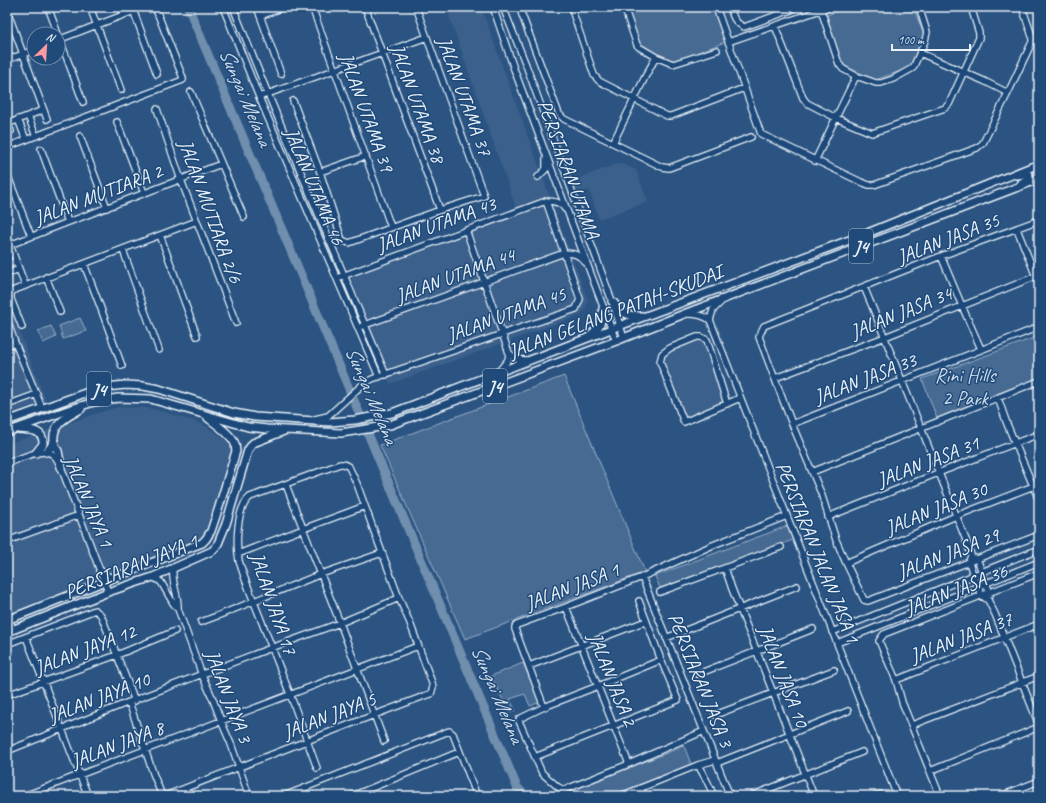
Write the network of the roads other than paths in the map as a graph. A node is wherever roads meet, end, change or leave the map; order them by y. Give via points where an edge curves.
1 (48, 7) edge
2 (90, 7) edge
3 (155, 7) edge
4 (223, 7) edge
5 (233, 7) edge
6 (257, 7) edge
7 (284, 7) edge
8 (312, 7) edge
9 (366, 7) edge
10 (416, 7) edge
11 (493, 7) edge
12 (503, 7) edge
13 (520, 7) edge
14 (574, 7) edge
15 (624, 7) edge
16 (716, 7) edge
17 (730, 7) edge
18 (829, 7) edge
19 (919, 7) edge
20 (970, 7) edge
21 (1022, 7) edge
22 (791, 8) edge
23 (133, 9) edge
24 (821, 10) junction
25 (8, 13) edge
26 (260, 16) junction
27 (795, 19) junction
28 (55, 26) edge
29 (97, 26) junction
30 (775, 26) junction
31 (66, 37) edge
32 (427, 37) junction
33 (728, 42) junction
34 (717, 50) dead end
35 (382, 53) junction
36 (920, 53) junction
37 (24, 54) junction
38 (66, 57) edge
39 (656, 57) junction
40 (7, 60) edge
41 (334, 70) junction
42 (964, 72) junction
43 (157, 74) dead end
44 (281, 74) dead end
45 (856, 76) junction
46 (744, 88) junction
47 (121, 90) dead end
48 (191, 92) dead end
49 (1008, 93) junction
50 (268, 94) junction
51 (259, 96) junction
52 (634, 100) junction
53 (83, 102) dead end
54 (293, 102) dead end
55 (157, 109) dead end
56 (43, 110) junction
57 (28, 116) junction
58 (836, 118) junction
59 (47, 119) dead end
60 (18, 120) junction
61 (117, 122) dead end
62 (7, 123) edge
63 (10, 131) dead end
64 (36, 136) junction
65 (80, 136) dead end
66 (751, 137) dead end
67 (26, 140) junction
68 (612, 143) junction
69 (7, 147) edge
70 (41, 149) dead end
71 (546, 155) junction
72 (366, 156) junction
73 (815, 160) junction
74 (221, 164) junction
75 (1039, 164) edge
76 (320, 172) junction
77 (7, 174) edge
78 (538, 177) dead end
79 (1000, 179) junction
80 (181, 180) junction
81 (1039, 180) edge
82 (1007, 192) junction
83 (144, 193) junction
84 (546, 201) junction
85 (107, 208) junction
86 (440, 210) junction
87 (568, 213) junction
88 (244, 217) dead end
89 (1039, 220) edge
90 (197, 221) junction
91 (68, 222) junction
92 (392, 228) junction
93 (1017, 229) junction
94 (466, 230) junction
95 (160, 235) junction
96 (31, 236) junction
97 (8, 245) edge
98 (123, 250) junction
99 (564, 252) junction
100 (941, 256) junction
101 (15, 261) junction
102 (7, 264) edge
103 (84, 264) junction
104 (588, 265) junction
105 (19, 270) junction
106 (7, 274) edge
107 (1038, 275) edge
108 (344, 276) junction
109 (46, 277) junction
110 (336, 278) junction
111 (484, 282) junction
112 (1039, 284) edge
113 (25, 285) junction
114 (864, 287) junction
115 (726, 298) junction
116 (612, 301) junction
117 (962, 306) junction
118 (604, 308) junction
119 (60, 312) dead end
120 (684, 314) junction
121 (649, 316) junction
122 (7, 320) edge
123 (710, 320) junction
124 (236, 323) dead end
125 (365, 325) junction
126 (621, 326) junction
127 (22, 327) dead end
128 (1039, 327) edge
129 (358, 328) junction
130 (611, 329) junction
131 (502, 334) junction
132 (197, 336) dead end
133 (885, 337) junction
134 (588, 338) junction
135 (624, 338) junction
136 (616, 341) junction
137 (15, 343) junction
138 (7, 346) edge
139 (981, 349) junction
140 (159, 350) dead end
141 (509, 353) junction
142 (531, 360) junction
143 (122, 366) dead end
144 (497, 373) junction
145 (386, 375) junction
146 (379, 377) junction
147 (775, 378) junction
148 (903, 381) junction
149 (1039, 381) edge
150 (37, 394) junction
151 (740, 398) junction
152 (998, 398) junction
153 (94, 402) junction
154 (727, 404) junction
155 (7, 405) edge
156 (42, 408) junction
157 (205, 415) junction
158 (301, 420) junction
159 (7, 421) edge
160 (792, 424) junction
161 (17, 428) junction
162 (921, 429) junction
163 (288, 430) junction
164 (7, 432) edge
165 (1039, 434) edge
166 (54, 441) junction
167 (1016, 444) junction
168 (46, 452) junction
169 (36, 453) junction
170 (7, 463) edge
171 (61, 467) junction
172 (812, 472) junction
173 (938, 473) junction
174 (286, 485) junction
175 (1036, 485) edge
176 (1039, 500) edge
177 (365, 506) junction
178 (219, 507) junction
179 (230, 512) junction
180 (79, 515) junction
181 (787, 516) junction
182 (956, 516) junction
183 (828, 517) junction
184 (303, 528) junction
185 (1039, 535) edge
186 (7, 541) edge
187 (780, 547) dead end
188 (1039, 549) edge
189 (382, 553) junction
190 (238, 554) junction
191 (971, 555) junction
192 (977, 559) junction
193 (969, 562) junction
194 (1039, 562) edge
195 (846, 563) junction
196 (173, 568) junction
197 (725, 568) junction
198 (100, 571) junction
199 (982, 572) junction
200 (1039, 573) edge
201 (321, 574) junction
202 (973, 576) junction
203 (116, 577) junction
204 (153, 577) junction
205 (642, 577) junction
206 (104, 582) junction
207 (986, 583) junction
208 (797, 586) dead end
209 (978, 586) junction
210 (108, 592) junction
211 (660, 592) dead end
212 (990, 593) junction
213 (982, 596) junction
214 (399, 598) junction
215 (988, 600) junction
216 (254, 601) junction
217 (639, 601) dead end
218 (566, 607) junction
219 (178, 609) junction
220 (740, 609) junction
221 (8, 618) edge
222 (646, 621) junction
223 (201, 622) dead end
224 (340, 623) junction
225 (1039, 624) edge
226 (813, 630) dead end
227 (10, 631) edge
228 (175, 631) dead end
229 (832, 632) junction
230 (26, 637) junction
231 (1004, 637) junction
232 (666, 638) junction
233 (7, 644) edge
234 (837, 644) junction
235 (418, 646) junction
236 (582, 646) junction
237 (272, 648) junction
238 (757, 651) junction
239 (117, 655) junction
240 (661, 660) junction
241 (529, 666) junction
242 (358, 670) junction
243 (834, 670) dead end
244 (698, 674) dead end
245 (202, 675) junction
246 (1039, 676) edge
247 (896, 680) junction
248 (43, 682) junction
249 (1022, 682) junction
250 (598, 686) junction
251 (773, 693) junction
252 (290, 694) junction
253 (7, 696) edge
254 (135, 701) junction
255 (129, 702) junction
256 (544, 707) junction
257 (848, 711) dead end
258 (374, 714) junction
259 (715, 715) dead end
260 (221, 721) junction
261 (614, 725) junction
262 (912, 726) junction
263 (1039, 726) edge
264 (62, 728) junction
265 (704, 731) junction
266 (790, 734) junction
267 (307, 740) junction
268 (384, 741) dead end
269 (145, 750) junction
270 (7, 751) edge
271 (459, 752) junction
272 (862, 752) dead end
273 (534, 756) junction
274 (716, 762) junction
275 (629, 764) junction
276 (698, 765) junction
277 (239, 768) junction
278 (317, 768) dead end
279 (930, 771) junction
280 (805, 774) junction
281 (80, 775) junction
282 (1039, 781) edge
283 (640, 788) junction
284 (880, 794) dead end
285 (24, 796) edge
286 (88, 796) edge
287 (164, 796) edge
288 (249, 796) edge
289 (284, 796) edge
290 (352, 796) edge
291 (477, 796) edge
292 (621, 796) edge
293 (643, 796) edge
294 (714, 796) edge
295 (730, 796) edge
296 (751, 796) edge
297 (814, 796) edge
298 (874, 796) edge
299 (897, 796) edge
300 (940, 796) edge
301 (1001, 796) edge

1 - 28 street
2 - 29 street
3 - 64 street via 183,80
4 - 51 street, JALAN UTAMA 46
5 - 50 street, JALAN UTAMA 46
6 - 26 street
7 - 26 street
8 - 41 street, JALAN UTAMA 39
9 - 35 street, JALAN UTAMA 38
10 - 32 street, JALAN UTAMA 37
11 - 71 street, PERSIARAN UTAMA
12 - 116 street, PERSIARAN UTAMA
13 - 68 street via 559,114
14 - 52 street via 573,13 594,75 599,81
15 - 39 street via 637,45
16 - 33 street
17 - 22 street via 734,20 744,27
18 - 24 street
19 - 36 street via 927,32
20 - 42 street via 979,38
21 - 49 street via 1032,42
22 - 27 street
23 - 29 street
23 - 43 street
24 - 27 street
24 - 45 street via 839,64
25 - 37 street
26 - 44 street
27 - 30 street
29 - 31 street
29 - 47 street
30 - 33 street
30 - 58 street via 803,98 807,103
32 - 35 street
32 - 86 street, JALAN UTAMA 37 via 484,196
33 - 46 street
34 - 39 street via 673,64
35 - 41 street
35 - 86 street, JALAN UTAMA 38
36 - 42 street
36 - 45 street via 913,68 893,79 876,83
37 - 40 street
37 - 56 street
38 - 53 street
39 - 52 street
41 - 50 street
41 - 72 street, JALAN UTAMA 39
42 - 49 street
42 - 58 street via 945,108 872,133
45 - 58 street
46 - 52 street via 672,116
46 - 73 street via 760,134
48 - 74 street
49 - 73 street via 983,143 977,148 874,185 861,182
50 - 51 street
50 - 108 street, JALAN UTAMA 46
51 - 110 street, JALAN UTAMA 46
52 - 68 street
54 - 76 street
55 - 80 street, JALAN MUTIARA 2/6
56 - 57 street
56 - 59 street
57 - 60 street
57 - 64 street
58 - 73 street
60 - 62 street
60 - 67 street
61 - 83 street
62 - 63 street
64 - 67 street
65 - 85 street
66 - 68 street via 669,168
67 - 69 street
70 - 91 street
71 - 78 street via 546,169
71 - 87 street, PERSIARAN UTAMA
72 - 76 street
72 - 92 street, JALAN UTAMA 39
74 - 80 street, JALAN MUTIARA 2
74 - 88 street
75 - 79 main road, JALAN GELANG PATAH-SKUDAI / J4
76 - 92 street via 342,240 349,243
77 - 96 street
79 - 82 main road via 1029,175 1029,179
79 - 121 main road, JALAN GELANG PATAH-SKUDAI / J4 via 860,236
80 - 83 street, JALAN MUTIARA 2
80 - 90 street, JALAN MUTIARA 2/6
81 - 82 main road, JALAN GELANG PATAH-SKUDAI / J4
82 - 115 main road, JALAN GELANG PATAH-SKUDAI / J4
83 - 85 street, JALAN MUTIARA 2
84 - 87 street via 560,204
84 - 94 street, JALAN UTAMA 43
84 - 99 street, JALAN UTAMA 45
85 - 91 street, JALAN MUTIARA 2
86 - 92 street
87 - 104 street, PERSIARAN UTAMA
89 - 93 street, JALAN JASA 35
90 - 95 street
90 - 124 street, JALAN MUTIARA 2/6
91 - 96 street, JALAN MUTIARA 2
93 - 100 street, JALAN JASA 35
93 - 107 street
94 - 108 street, JALAN UTAMA 43
94 - 111 street
95 - 98 street
95 - 132 street
96 - 97 street, JALAN MUTIARA 2
97 - 101 street, JALAN MUTIARA 2
98 - 103 street
98 - 140 street
99 - 104 street via 577,254
99 - 111 street, JALAN UTAMA 44
99 - 131 street, JALAN UTAMA 45 via 580,299 576,309
100 - 114 street, JALAN JASA 35
100 - 117 street
101 - 102 street
101 - 105 street, JALAN MUTIARA 2
103 - 109 street
103 - 143 street
104 - 118 street, PERSIARAN UTAMA
105 - 106 street
105 - 113 street, JALAN MUTIARA 2
107 - 112 street
107 - 117 street, JALAN JASA 34
108 - 110 street, JALAN UTAMA 43
108 - 125 street, JALAN UTAMA 46
109 - 113 street
109 - 119 street
110 - 129 street, JALAN UTAMA 46
111 - 125 street, JALAN UTAMA 44
111 - 131 street
113 - 127 street via 12,290 11,294
114 - 133 street
114 - 147 street, JALAN JASA 35 via 764,326 759,337
115 - 120 main road, JALAN GELANG PATAH-SKUDAI / J4
115 - 123 street via 713,310
116 - 121 main road via 621,312 630,316
116 - 126 street, PERSIARAN UTAMA
117 - 133 street, JALAN JASA 34
117 - 139 street
118 - 130 street, PERSIARAN UTAMA
118 - 134 main road via 602,320
120 - 123 street via 696,314
120 - 135 main road, JALAN GELANG PATAH-SKUDAI / J4
121 - 126 main road, JALAN GELANG PATAH-SKUDAI / J4
122 - 137 street
123 - 151 street, PERSIARAN JALAN JASA 1
125 - 129 street, JALAN UTAMA 44
125 - 145 street, JALAN UTAMA 46
126 - 130 main road, JALAN GELANG PATAH-SKUDAI / J4
126 - 135 street, PERSIARAN UTAMA
128 - 139 street, JALAN JASA 33
129 - 146 street, JALAN UTAMA 46
130 - 134 main road, JALAN GELANG PATAH-SKUDAI / J4
130 - 136 street, PERSIARAN UTAMA
131 - 141 street
131 - 145 street, JALAN UTAMA 45
133 - 147 street, JALAN JASA 34
133 - 148 street
134 - 142 main road, JALAN GELANG PATAH-SKUDAI / J4
135 - 136 main road, JALAN GELANG PATAH-SKUDAI / J4
136 - 163 main road, JALAN GELANG PATAH-SKUDAI / J4 via 390,425 341,433
137 - 138 street
137 - 150 street
139 - 148 street, JALAN JASA 33
141 - 142 street via 520,360
141 - 144 street via 508,360
142 - 144 main road, JALAN GELANG PATAH-SKUDAI / J4
144 - 158 main road, JALAN GELANG PATAH-SKUDAI / J4 via 392,413 356,420
145 - 146 street, JALAN UTAMA 45
146 - 158 street, JALAN UTAMA 45 via 362,386 328,416
147 - 160 street
148 - 160 street, JALAN JASA 33
148 - 162 street
149 - 152 street
150 - 155 street
150 - 156 street
151 - 154 street
151 - 181 street, PERSIARAN JALAN JASA 1
152 - 162 street
152 - 167 street
153 - 157 main road, JALAN GELANG PATAH-SKUDAI / J4 via 118,398 151,399
153 - 161 main road, JALAN GELANG PATAH-SKUDAI / J4
153 - 166 main road via 59,423
154 - 154 street via 707,340 696,337 662,354 660,362 684,422
156 - 158 main road, JALAN GELANG PATAH-SKUDAI / J4 via 91,391 125,385 159,389 234,413
156 - 159 main road, JALAN GELANG PATAH-SKUDAI / J4
157 - 163 main road, JALAN GELANG PATAH-SKUDAI / J4 via 248,427
157 - 178 main road, PERSIARAN JAYA 1 via 235,444 236,451
160 - 172 street
161 - 164 main road, JALAN GELANG PATAH-SKUDAI / J4
161 - 169 main road via 41,434 43,444
162 - 172 street
162 - 173 street
163 - 179 main road, PERSIARAN JAYA 1 via 258,441 248,450
165 - 167 street, JALAN JASA 31
166 - 168 main road
166 - 171 main road
167 - 173 street, JALAN JASA 31
167 - 175 street
168 - 169 street, JALAN JAYA 1
168 - 171 street, JALAN JAYA 1 via 54,454
169 - 170 street, JALAN JAYA 1
171 - 180 street, JALAN JAYA 1
172 - 183 street
173 - 182 street
173 - 183 street, JALAN JASA 31
174 - 177 street, JALAN JAYA 17 via 344,464 350,468
174 - 184 street
174 - 190 street, JALAN JAYA 17 via 246,500 238,528
175 - 176 street
175 - 182 street, JALAN JASA 30
177 - 184 street
177 - 189 street
178 - 179 main road via 228,507
178 - 203 main road, PERSIARAN JAYA 1 via 211,531 202,543
179 - 196 main road, PERSIARAN JAYA 1 via 220,540 212,551
180 - 186 street
180 - 198 street, JALAN JAYA 1
181 - 205 street, JALAN JASA 1
181 - 229 street, PERSIARAN JALAN JASA 1
182 - 191 street
182 - 195 street, JALAN JASA 30
183 - 195 street
184 - 190 street
184 - 201 street
185 - 192 street, JALAN JASA 29
187 - 197 street
188 - 199 street
189 - 201 street
189 - 214 street
190 - 216 street, JALAN JAYA 17
191 - 192 street
191 - 193 street
192 - 193 street, JALAN JASA 29
192 - 199 street
193 - 195 street, JALAN JASA 29 via 868,601 862,599
193 - 202 street
194 - 207 street
196 - 204 main road, PERSIARAN JAYA 1
196 - 219 street via 172,579
197 - 211 street
197 - 220 street, JALAN JASA 10
198 - 203 main road via 108,577
198 - 206 street, JALAN JAYA 1
199 - 202 street
199 - 207 street
200 - 212 street, JALAN JASA 36
201 - 216 street
201 - 224 street
202 - 209 street
202 - 229 street
203 - 206 main road, PERSIARAN JAYA 1
204 - 210 main road, PERSIARAN JAYA 1
204 - 219 street via 161,582
205 - 218 street, JALAN JASA 1
205 - 232 street, PERSIARAN JASA 3
206 - 210 street, JALAN JAYA 1
206 - 221 main road, PERSIARAN JAYA 1
207 - 209 street
207 - 212 street
208 - 220 street
209 - 213 street
209 - 234 street
210 - 227 main road, PERSIARAN JAYA 1
212 - 213 street, JALAN JASA 36
212 - 215 street
213 - 215 street
213 - 247 street, JALAN JASA 36 via 884,634 879,641
214 - 224 street, JALAN JAYA 10
214 - 235 street
215 - 231 street
216 - 223 street
216 - 237 street, JALAN JAYA 17
217 - 222 street
218 - 236 street, JALAN JASA 2
218 - 241 street, JALAN JASA 1 via 515,627
219 - 245 street, JALAN JAYA 3
220 - 232 street
220 - 238 street, JALAN JASA 10
221 - 227 street
222 - 236 street
222 - 240 street
224 - 237 street, JALAN JAYA 10
224 - 242 street
225 - 231 street, JALAN JASA 37
226 - 238 street
228 - 239 street, JALAN JAYA 12
229 - 234 street, PERSIARAN JALAN JASA 1
230 - 233 street
230 - 239 street via 95,610 99,612
230 - 248 street
231 - 247 street, JALAN JASA 37
231 - 249 street
232 - 265 street, PERSIARAN JASA 3
234 - 299 street, PERSIARAN JALAN JASA 1
235 - 242 street, JALAN JAYA 8
235 - 258 street, JALAN JAYA 5 via 432,683 431,694
236 - 241 street
236 - 250 street, JALAN JASA 2
237 - 245 street, JALAN JAYA 10
237 - 252 street, JALAN JAYA 17
238 - 244 street
238 - 251 street, JALAN JASA 10
239 - 248 street, JALAN JAYA 12
239 - 254 street
240 - 250 street
240 - 261 street via 678,700
241 - 256 street
242 - 252 street, JALAN JAYA 8
242 - 258 street
243 - 251 street
245 - 254 street, JALAN JAYA 10
245 - 260 street, JALAN JAYA 3
246 - 249 street
247 - 262 street
248 - 253 street, JALAN JAYA 12
248 - 264 street
249 - 262 street
249 - 263 street
250 - 256 street
250 - 261 street, JALAN JASA 2
251 - 259 street
251 - 266 street, JALAN JASA 10
252 - 260 street, JALAN JAYA 8
252 - 267 street, JALAN JAYA 17
254 - 255 street, JALAN JAYA 10
255 - 264 street, JALAN JAYA 10
255 - 269 street
256 - 273 street via 519,719
257 - 266 street
258 - 267 street, JALAN JAYA 5
258 - 268 street
260 - 269 street, JALAN JAYA 8
260 - 277 street, JALAN JAYA 3
261 - 273 street
261 - 275 street, JALAN JASA 2
262 - 279 street
263 - 279 street
264 - 270 street, JALAN JAYA 10
264 - 281 street
265 - 274 street, PERSIARAN JASA 3
265 - 275 street
266 - 274 street
266 - 280 street, JALAN JASA 10
267 - 277 street, JALAN JAYA 5
267 - 278 street, JALAN JAYA 17
269 - 281 street, JALAN JAYA 8
269 - 287 street
271 - 289 street via 449,731
271 - 290 street
271 - 291 street
272 - 280 street
273 - 275 street via 542,773 564,790
274 - 276 street
274 - 295 street, PERSIARAN JASA 3
276 - 283 street
276 - 294 street
277 - 287 street, JALAN JAYA 5
277 - 288 street, JALAN JAYA 3
279 - 300 street
280 - 296 street
280 - 297 street, JALAN JASA 10
281 - 285 street, JALAN JAYA 8
281 - 286 street
282 - 301 street
283 - 292 street
283 - 293 street
284 - 298 street

